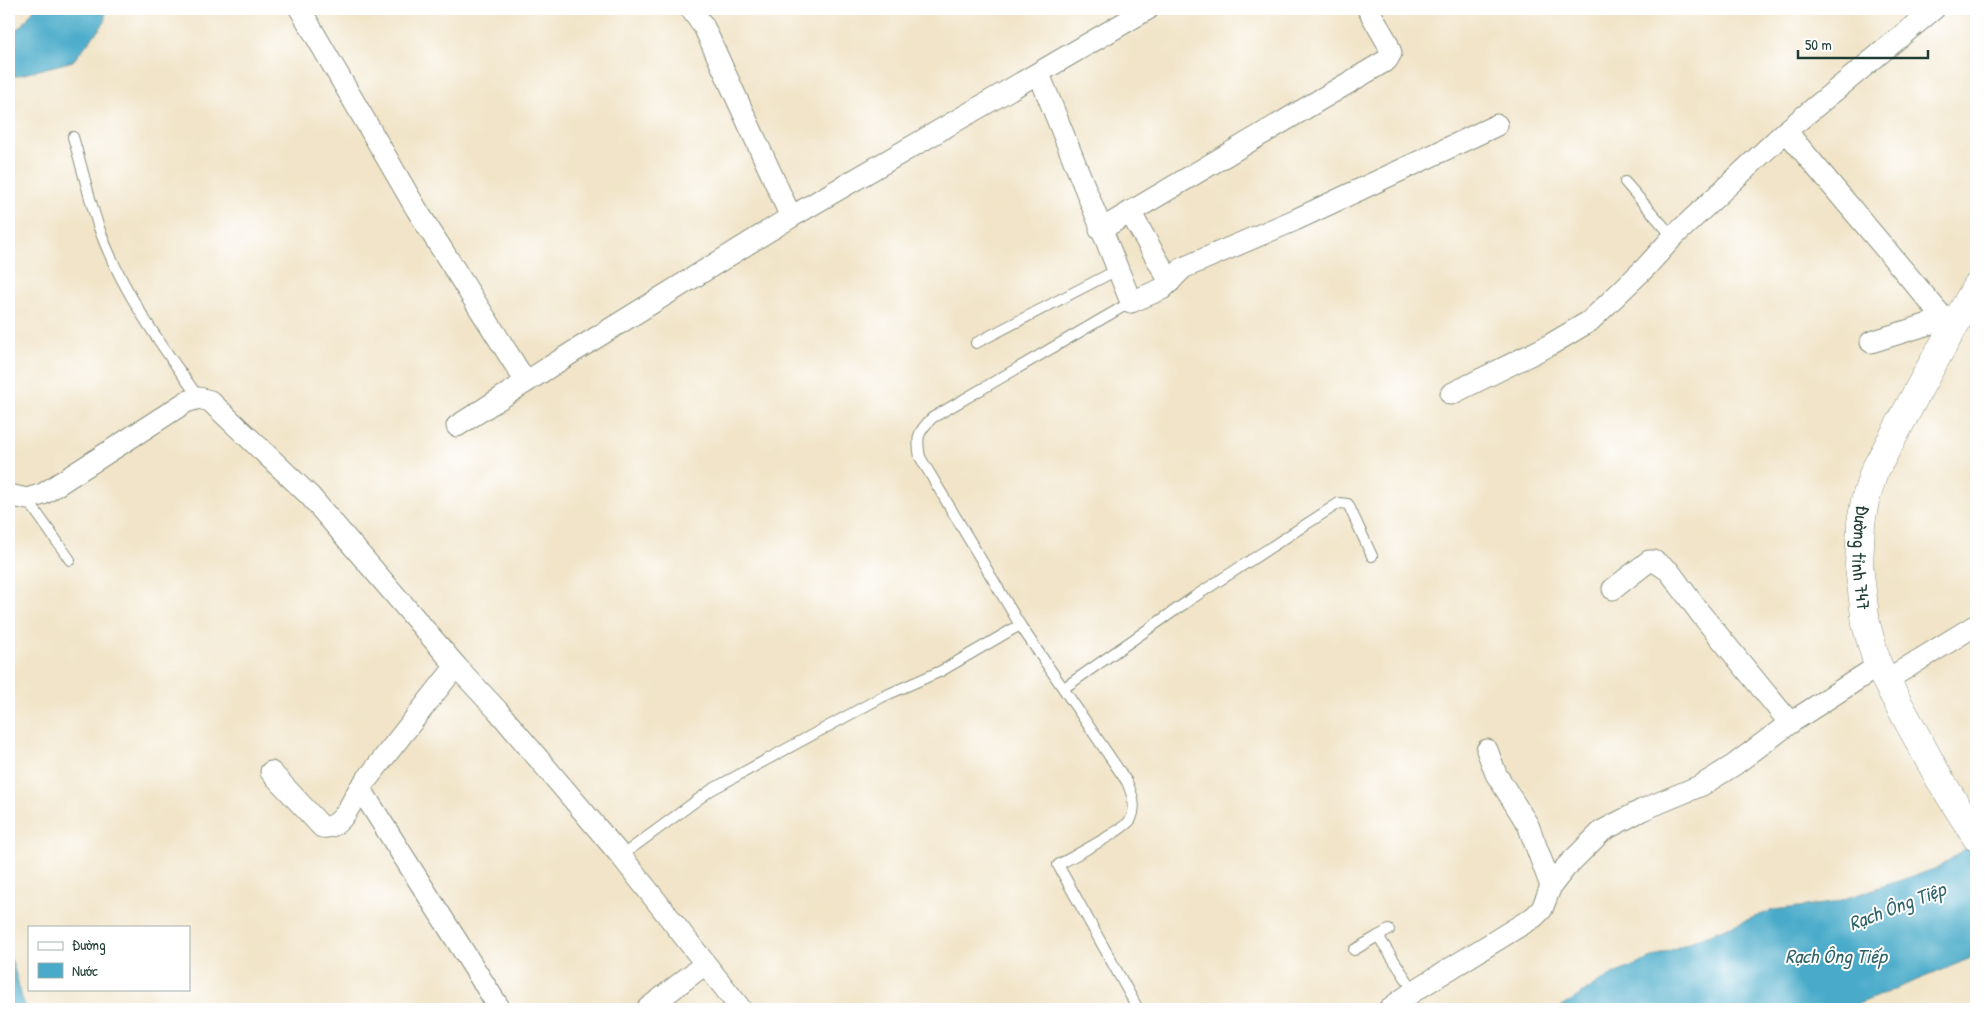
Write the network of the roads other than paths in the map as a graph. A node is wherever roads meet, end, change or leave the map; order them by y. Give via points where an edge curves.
1 (300, 9) edge
2 (691, 9) edge
3 (1148, 9) edge
4 (1368, 9) edge
5 (1934, 9) edge
6 (1039, 74) junction
7 (1497, 125) dead end
8 (1786, 130) junction
9 (73, 137) dead end
10 (1625, 182) dead end
11 (1130, 212) junction
12 (791, 217) junction
13 (1100, 230) junction
14 (1673, 237) junction
15 (1117, 270) junction
16 (1166, 285) junction
17 (1976, 288) edge
18 (1131, 302) junction
19 (1949, 324) junction
20 (1871, 342) dead end
21 (976, 343) dead end
22 (526, 382) junction
23 (1451, 394) dead end
24 (199, 398) junction
25 (457, 426) dead end
26 (18, 497) edge
27 (1372, 556) dead end
28 (70, 560) dead end
29 (1613, 590) dead end
30 (1020, 625) junction
31 (1976, 625) edge
32 (456, 666) junction
33 (1882, 674) junction
34 (1064, 688) junction
35 (1790, 723) junction
36 (1487, 750) dead end
37 (271, 772) dead end
38 (360, 788) junction
39 (1976, 837) edge
40 (621, 856) junction
41 (1551, 886) junction
42 (1389, 930) dead end
43 (1378, 936) junction
44 (1354, 950) dead end
45 (705, 964) junction
46 (1414, 991) junction
47 (500, 1009) edge
48 (647, 1009) edge
49 (741, 1009) edge
50 (1138, 1009) edge
51 (1389, 1009) edge

1 - 22 street via 417,210
2 - 12 street via 704,27
3 - 6 street
4 - 11 street via 1387,42 1391,53 1387,60
5 - 8 street
6 - 12 street
6 - 13 street
7 - 16 street via 1296,220 1184,268
8 - 14 street
8 - 19 street
9 - 24 lane via 100,229 125,286 159,342
10 - 14 lane
11 - 13 street
11 - 16 street
12 - 22 street
13 - 15 street
14 - 23 street via 1590,321 1548,346
15 - 18 street
15 - 21 lane
16 - 18 street
17 - 19 main road, Đường tỉnh 747
18 - 30 lane via 932,418 918,435 920,456
19 - 20 street
19 - 33 main road, Đường tỉnh 747 via 1874,472 1861,523 1859,566 1866,624
22 - 25 street
24 - 26 street via 186,402 43,494
24 - 32 street via 210,401 310,496
26 - 28 lane
27 - 34 lane via 1348,504 1339,503 1194,597
29 - 35 street via 1649,561 1659,563 1669,571
30 - 34 lane
30 - 40 lane via 711,790
31 - 33 street
32 - 38 street
32 - 40 street
33 - 35 street
33 - 39 main road, Đường tỉnh 747 via 1939,778
34 - 50 lane via 1127,782 1134,809 1128,824 1058,865
35 - 41 street via 1702,785 1602,831 1577,854
36 - 41 street via 1496,774 1528,826
37 - 38 street via 322,827 335,826
38 - 47 street
40 - 45 street
41 - 46 street via 1542,909 1534,916
42 - 43 lane
43 - 44 lane
43 - 46 lane
45 - 48 street
45 - 49 street
46 - 51 street

